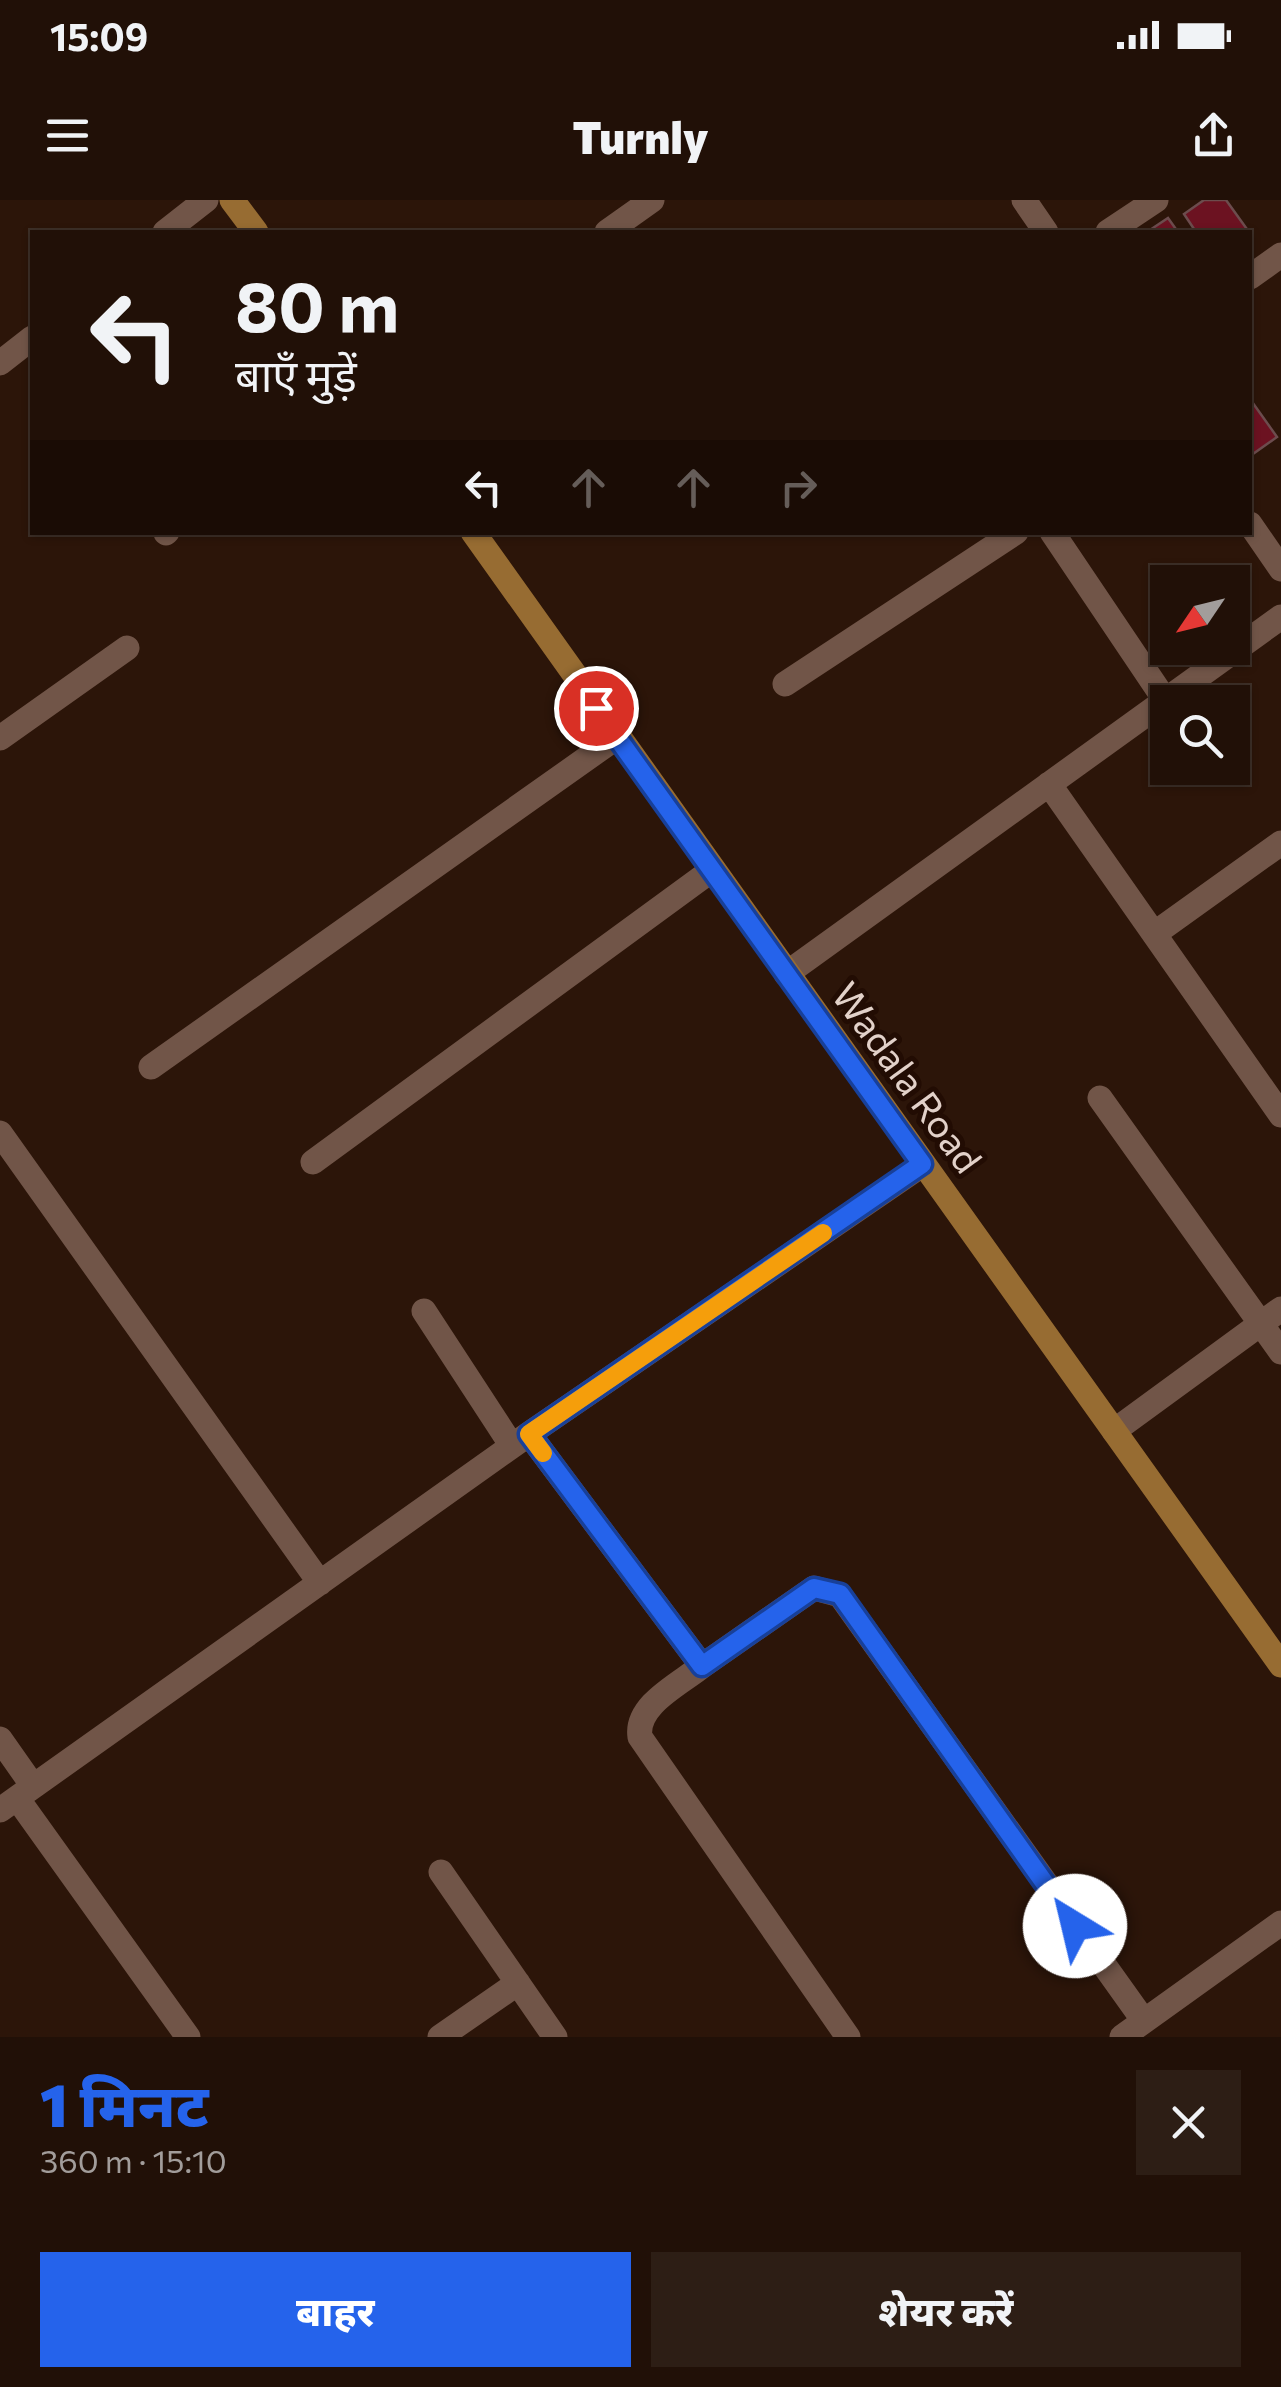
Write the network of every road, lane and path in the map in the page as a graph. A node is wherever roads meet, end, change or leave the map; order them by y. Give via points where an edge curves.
1 (206, 200) edge
2 (232, 200) edge
3 (652, 200) edge
4 (1024, 200) edge
5 (1156, 200) edge
6 (168, 230) edge
7 (254, 230) edge
8 (610, 230) edge
9 (1045, 230) edge
10 (1111, 230) edge
11 (1281, 255) edge
12 (1252, 277) edge
13 (30, 340) edge
14 (0, 363) edge
15 (1252, 527) edge
16 (475, 535) edge
17 (1011, 535) edge
18 (1054, 535) edge
19 (1281, 569) edge
20 (1281, 618) edge
21 (127, 648) dead end
22 (785, 684) dead end
23 (1156, 685) edge
24 (1187, 685) edge
25 (1150, 712) edge
26 (616, 737) junction
27 (0, 738) edge
28 (1050, 784) junction
29 (1281, 843) edge
30 (712, 870) junction
31 (1154, 934) junction
32 (786, 974) junction
33 (151, 1067) dead end
34 (1100, 1098) dead end
35 (1281, 1115) edge
36 (0, 1133) edge
37 (313, 1162) dead end
38 (922, 1164) junction
39 (424, 1311) dead end
40 (1271, 1316) edge
41 (1281, 1352) edge
42 (1114, 1431) junction
43 (521, 1440) junction
44 (320, 1583) junction
45 (1281, 1665) edge
46 (702, 1666) junction
47 (0, 1740) edge
48 (17, 1798) edge
49 (441, 1872) dead end
50 (1281, 1924) edge
51 (518, 1983) junction
52 (1144, 2021) junction
53 (188, 2037) edge
54 (440, 2037) edge
55 (555, 2037) edge
56 (848, 2037) edge
57 (1122, 2037) edge

1 - 6 street
2 - 7 street
3 - 8 street
4 - 9 street
5 - 10 street
11 - 12 street
13 - 14 street
15 - 19 street
16 - 26 street, Wadala Road
17 - 22 street
18 - 23 street
20 - 24 street
21 - 27 street
25 - 28 street
26 - 30 street, Wadala Road
26 - 33 street
28 - 31 street
28 - 32 street
29 - 31 street
30 - 32 street, Wadala Road
30 - 37 street
31 - 35 street
32 - 38 street, Wadala Road
34 - 40 street
36 - 44 street
38 - 42 street, Wadala Road
38 - 43 street
39 - 43 street
40 - 41 street
40 - 42 street
42 - 45 street, Wadala Road
43 - 44 street
43 - 46 street
44 - 48 street
46 - 52 street via 814,1588 840,1594
46 - 56 street via 646,1710 640,1737
47 - 48 street
48 - 53 street
49 - 51 street
50 - 52 street
51 - 54 street
51 - 55 street
52 - 57 street

